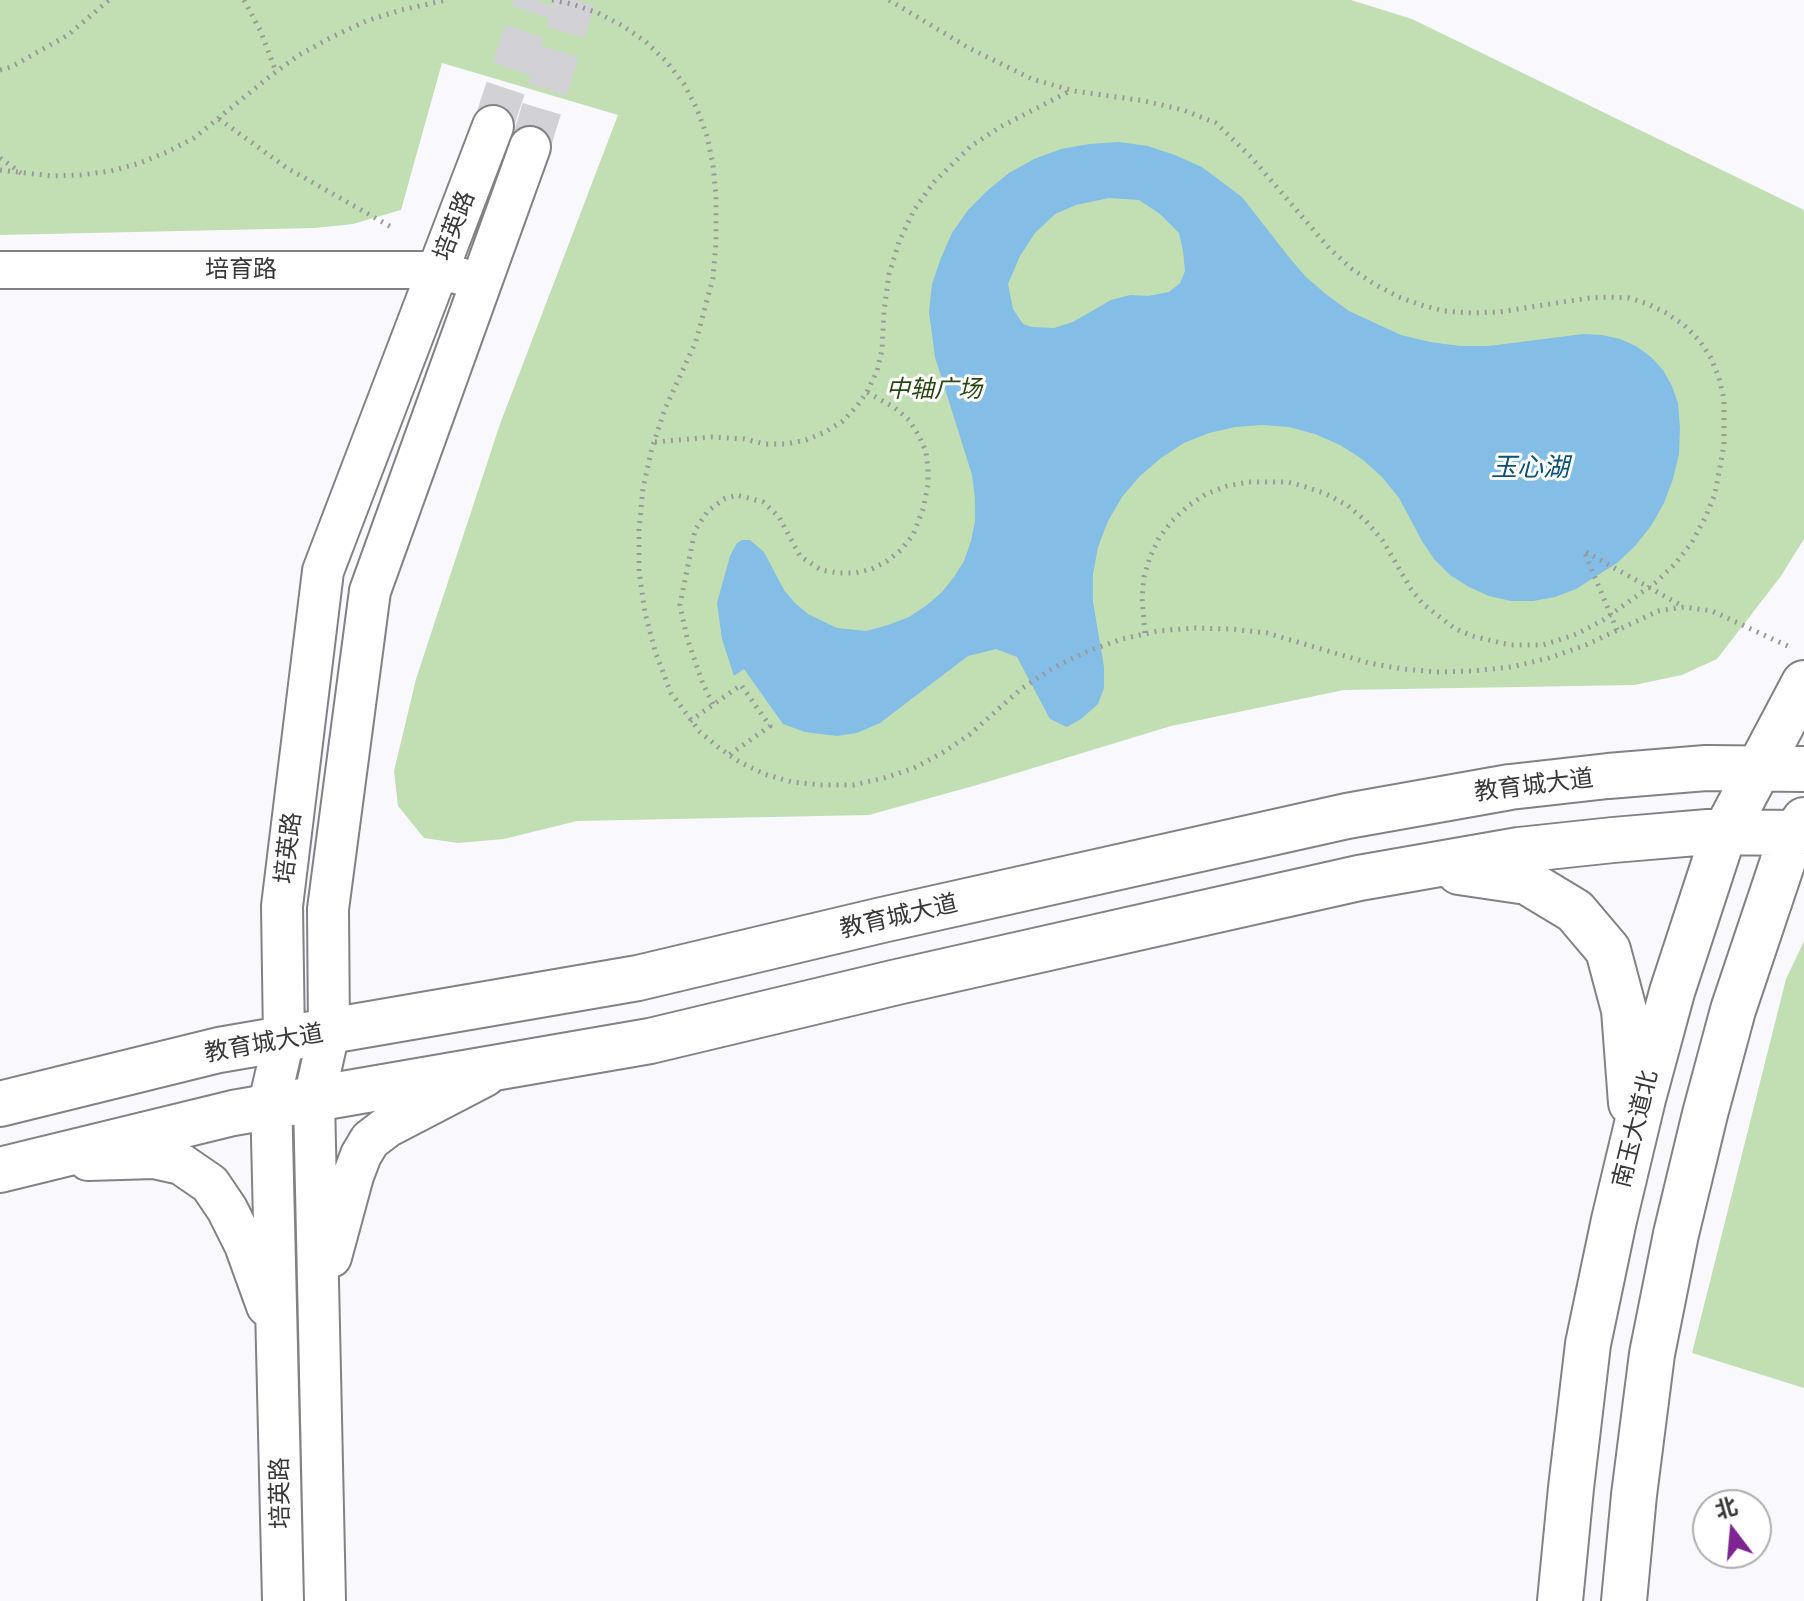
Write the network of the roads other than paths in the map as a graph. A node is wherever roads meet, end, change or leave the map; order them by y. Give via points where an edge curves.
1 (493, 126) tunnel mouth
2 (530, 147) tunnel mouth
3 (0, 270) edge
4 (438, 270) junction
5 (481, 282) junction
6 (1804, 683) edge
7 (1759, 769) junction
8 (1804, 769) edge
9 (1800, 826) edge
10 (1725, 832) junction
11 (1425, 867) junction
12 (329, 1032) junction
13 (284, 1039) junction
14 (507, 1066) junction
15 (293, 1103) junction
16 (0, 1104) edge
17 (1634, 1138) junction
18 (8, 1168) edge
19 (319, 1303) junction
20 (278, 1335) junction
21 (283, 1601) edge
22 (325, 1601) edge
23 (1560, 1601) edge
24 (1624, 1601) edge

1 - 4 main road, 培英路
2 - 5 main road, 培英路
3 - 4 street, 培育路
4 - 5 street, 培育路
4 - 13 main road, 培英路 via 323,571 282,906
5 - 12 main road, 培英路 via 370,591 328,909
6 - 7 main road, 南玉大道北
7 - 8 main road, 教育城大道
7 - 10 main road, 南玉大道北
7 - 12 main road, 教育城大道 via 1706,768 1510,787 1347,816 638,978
9 - 10 main road
9 - 24 main road via 1733,1010 1676,1234 1652,1354
10 - 11 main road via 1519,850
10 - 17 main road, 南玉大道北 via 1672,992
11 - 14 main road via 1150,924 650,1041
11 - 17 main road via 1527,882 1575,911 1608,950 1624,1010
12 - 13 main road, 教育城大道
12 - 15 main road, 培英路
13 - 15 main road, 培英路 via 271,1095
13 - 16 main road, 教育城大道
14 - 15 main road
14 - 19 main road via 413,1112 370,1140 353,1176
15 - 18 main road
15 - 19 main road, 培英路
15 - 20 main road, 培英路
17 - 23 main road, 南玉大道北 via 1588,1344
18 - 20 main road via 109,1158 181,1164 210,1184 227,1209
19 - 22 main road, 培英路
20 - 21 main road, 培英路

